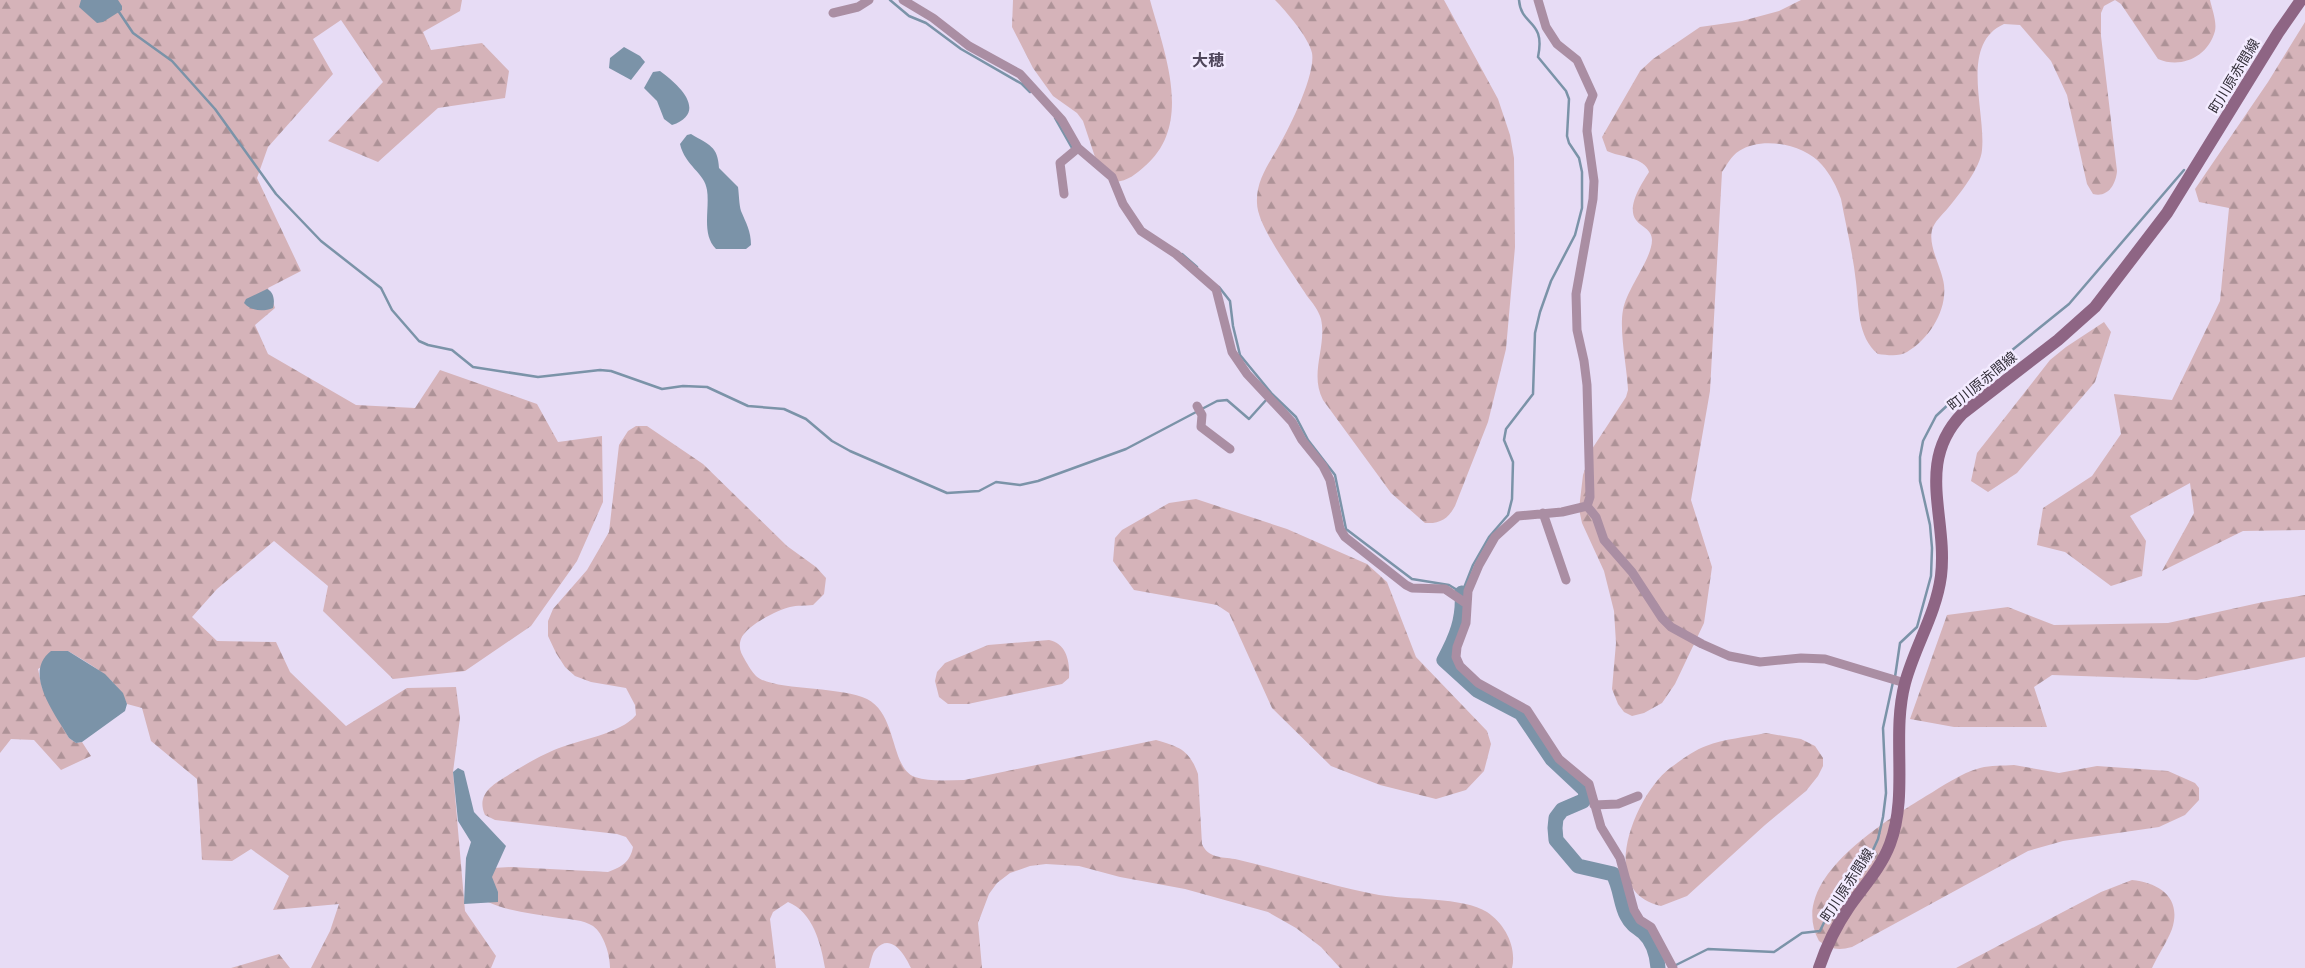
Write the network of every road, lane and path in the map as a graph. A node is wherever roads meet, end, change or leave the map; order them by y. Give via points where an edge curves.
1 (869, 0) edge
2 (903, 0) edge
3 (1538, 0) edge
4 (2301, 0) edge
5 (833, 13) dead end
6 (1078, 148) junction
7 (1064, 194) dead end
8 (1197, 406) dead end
9 (1230, 449) dead end
10 (1587, 506) junction
11 (1543, 513) junction
12 (1566, 580) dead end
13 (1467, 604) junction
14 (1905, 683) junction
15 (1638, 796) dead end
16 (1594, 804) junction
17 (1673, 968) edge
18 (1819, 968) edge

1 - 5 street via 858,7
2 - 6 street via 969,46 1020,74 1062,120
3 - 10 street via 1546,27 1557,44 1577,60 1593,95 1587,131 1594,181 1593,199 1576,294 1576,330 1587,385 1591,484
4 - 14 main road, 町川原赤間線 via 2167,213 2095,307 1962,414 1947,433 1936,462 1943,550 1938,595
6 - 7 street via 1060,163
6 - 13 street via 1112,177 1123,204 1141,231 1176,254 1216,289 1232,352 1247,374 1292,422 1322,466 1335,495 1340,529 1345,536 1412,588 1445,589
8 - 9 street via 1202,415 1201,427
10 - 11 street
10 - 14 street via 1596,516 1604,540 1632,572 1662,618 1694,640 1744,660 1825,659
11 - 12 street
11 - 13 street via 1518,516 1495,537 1468,590
13 - 16 street via 1466,623 1457,647 1456,657 1460,666 1478,683 1527,710 1560,759 1589,784
14 - 18 main road, 町川原赤間線 via 1900,714 1899,803 1894,832 1883,858 1838,925
15 - 16 street via 1618,804
16 - 17 street via 1601,827 1620,858 1634,910 1640,920 1651,928

